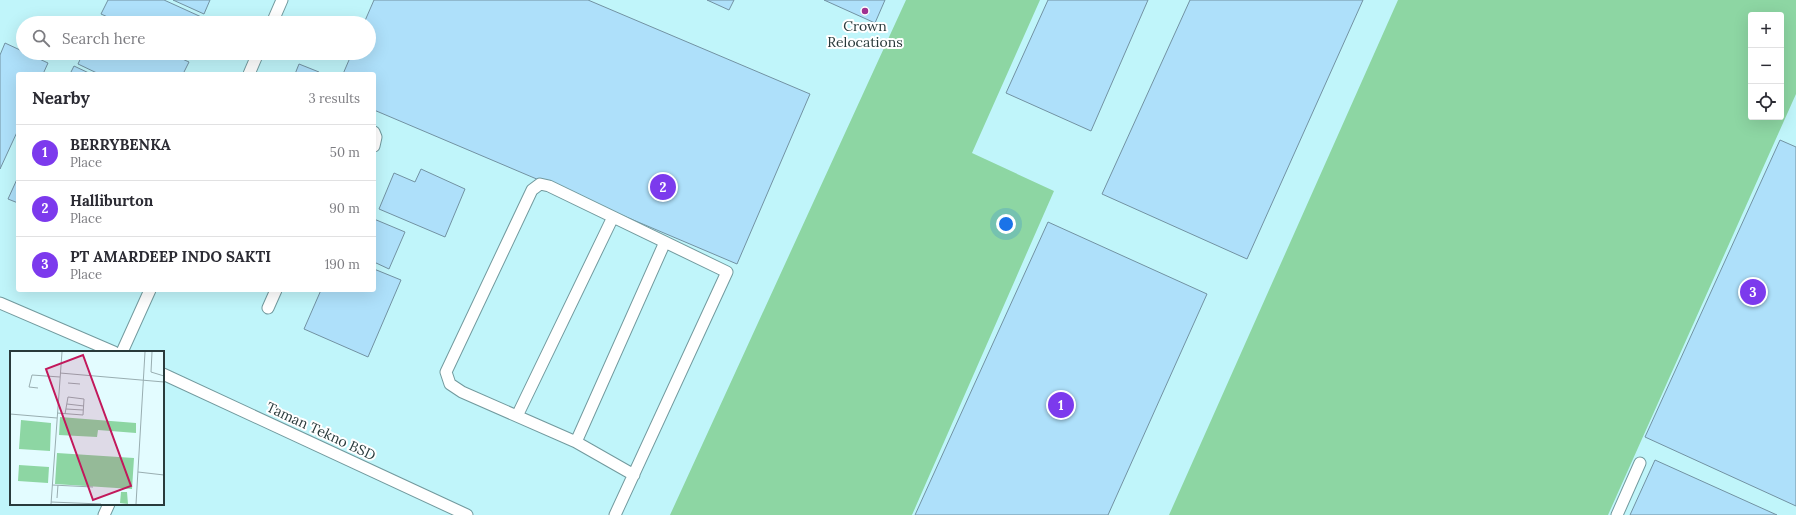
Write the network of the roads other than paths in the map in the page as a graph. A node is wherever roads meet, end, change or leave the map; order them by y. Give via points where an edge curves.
1 (282, 0) edge
2 (275, 16) edge
3 (255, 60) edge
4 (250, 72) edge
5 (613, 217) junction
6 (665, 242) junction
7 (149, 292) edge
8 (275, 292) edge
9 (0, 304) edge
10 (268, 308) dead end
11 (112, 351) edge
12 (122, 351) edge
13 (164, 375) edge
14 (517, 416) junction
15 (576, 442) junction
16 (1640, 463) dead end
17 (634, 475) junction
18 (109, 505) edge
19 (104, 515) edge
20 (467, 515) edge
21 (615, 515) edge
22 (1617, 515) edge

1 - 2 lane
3 - 4 lane
5 - 6 lane
5 - 14 lane
5 - 14 lane via 549,186 540,184 532,190 446,372 450,384 462,392
6 - 15 lane
6 - 17 lane via 727,272
7 - 12 lane
8 - 10 lane
9 - 11 lane
13 - 20 lane, Taman Tekno BSD
14 - 15 lane
15 - 17 lane
16 - 22 lane
17 - 21 lane
18 - 19 lane

